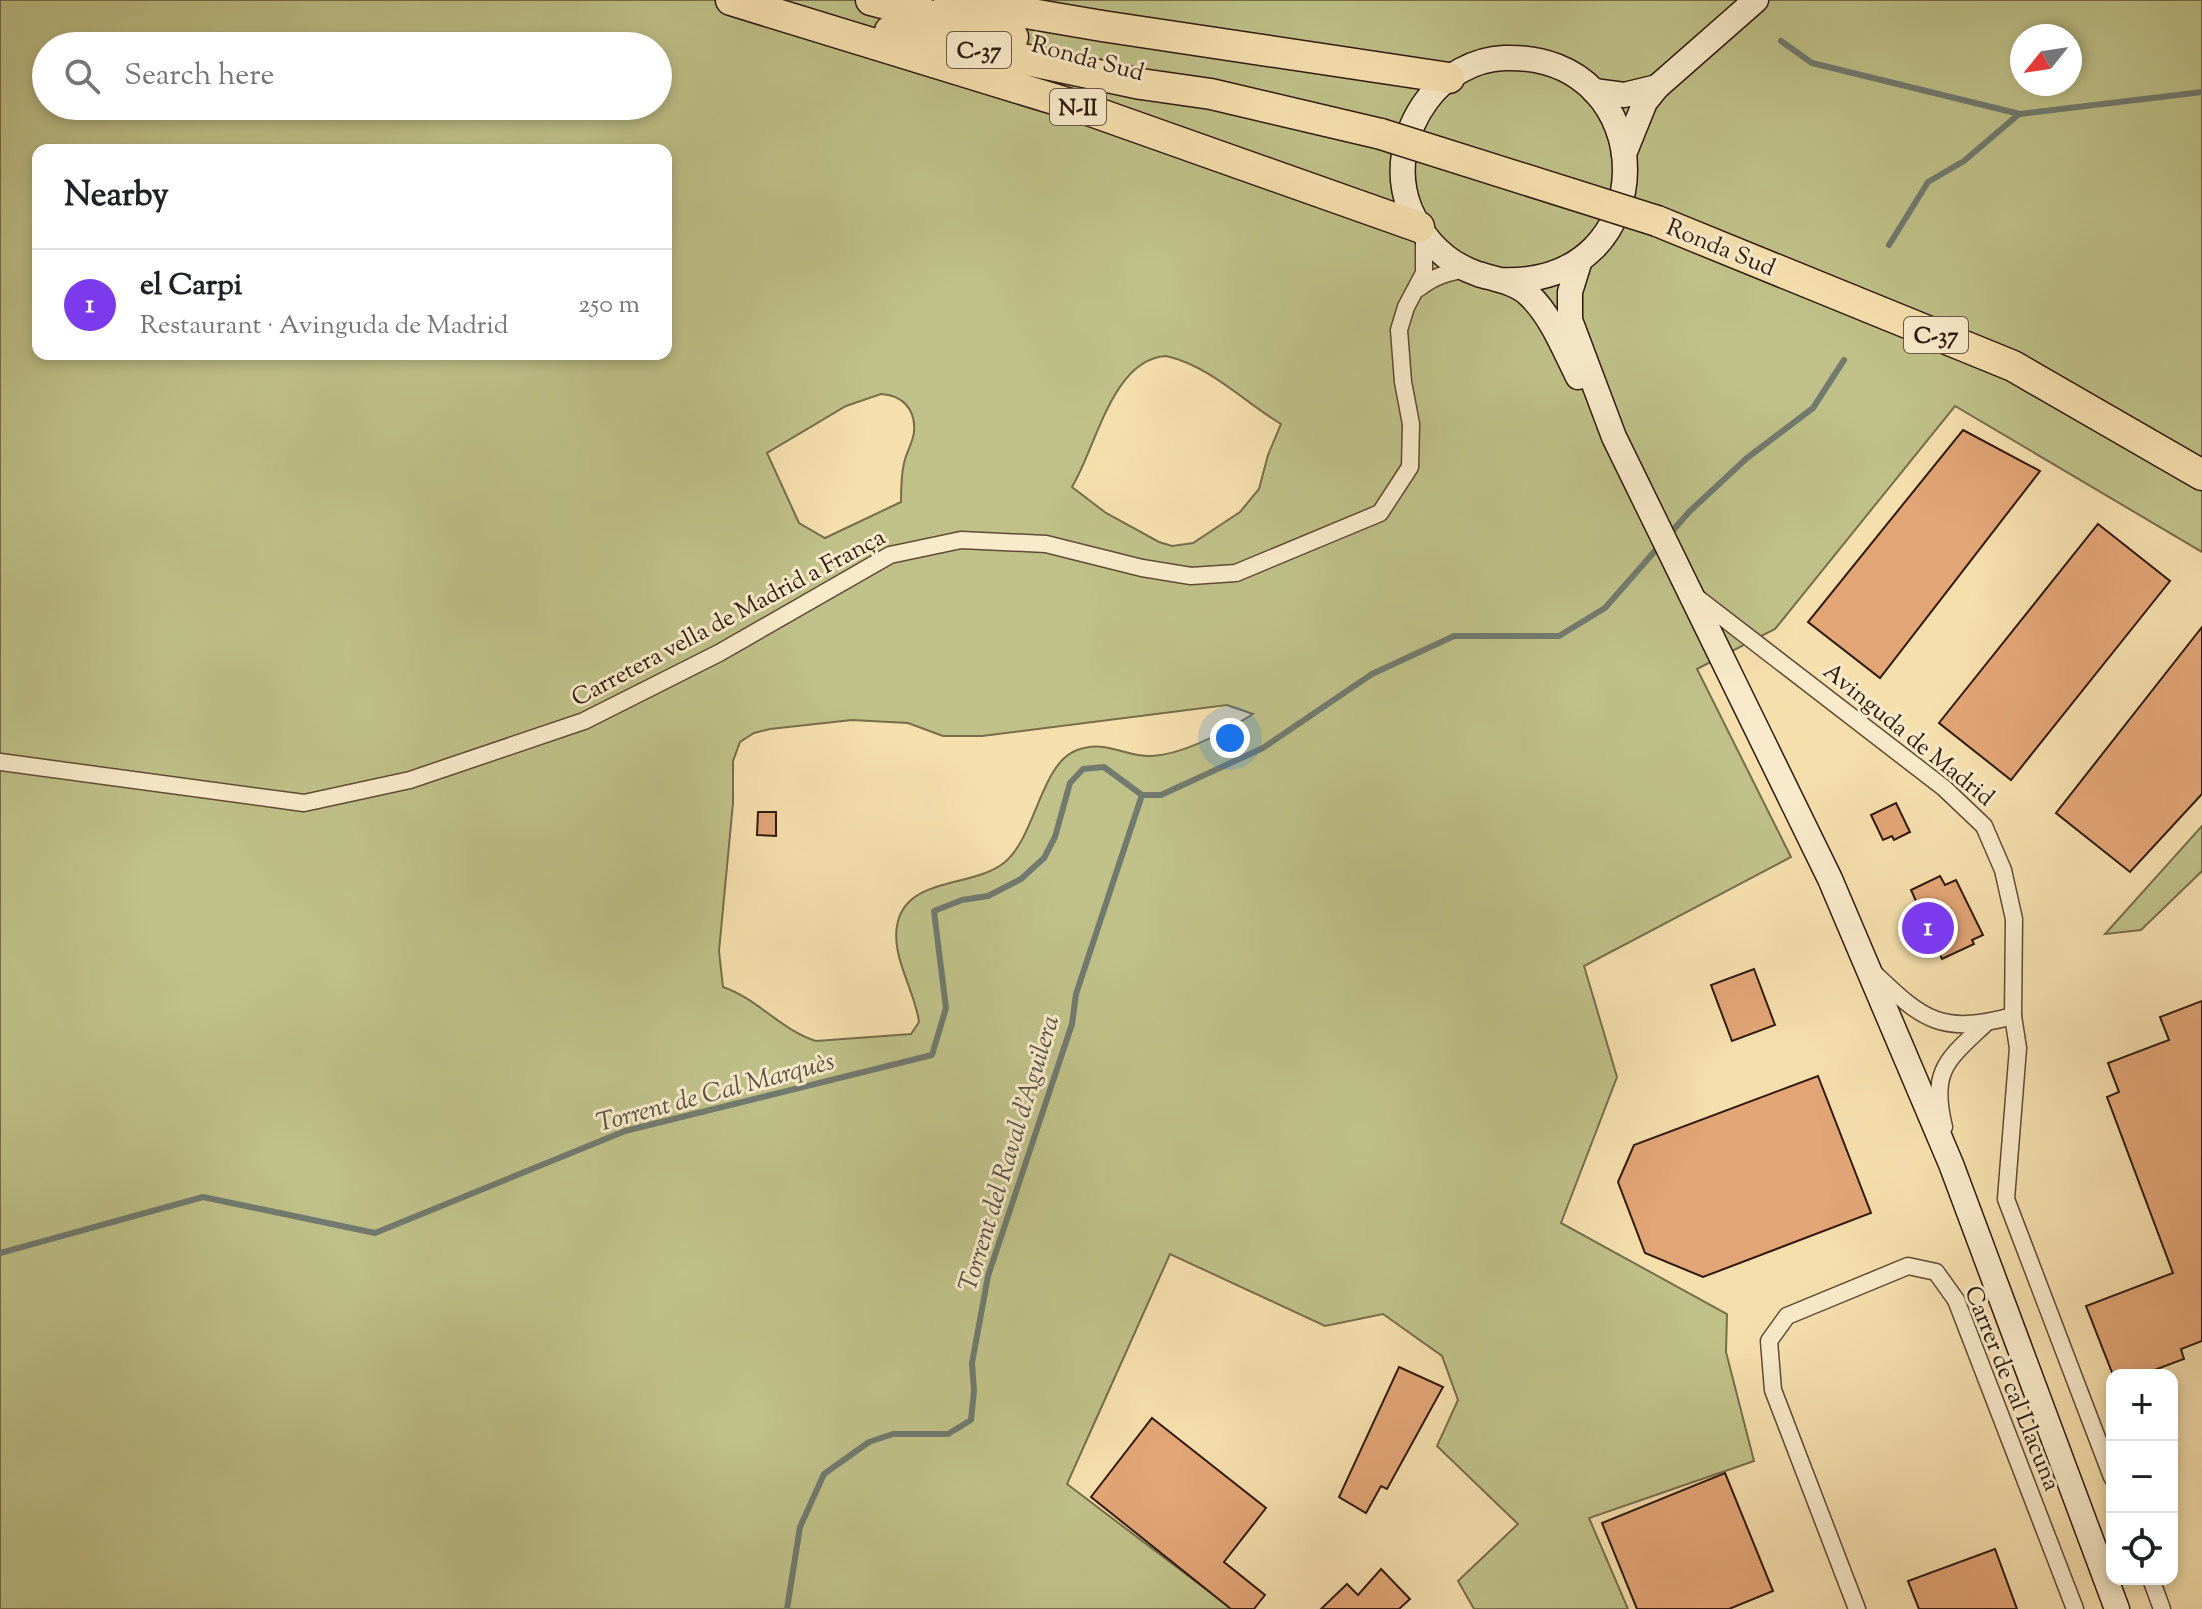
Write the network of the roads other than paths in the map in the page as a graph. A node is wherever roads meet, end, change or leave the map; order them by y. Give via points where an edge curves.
1 (731, 0) edge
2 (747, 0) edge
3 (871, 0) edge
4 (949, 0) edge
5 (1756, 0) edge
6 (1449, 78) junction
7 (1657, 87) junction
8 (1594, 91) junction
9 (1211, 94) junction
10 (1624, 154) junction
11 (1422, 231) junction
12 (1580, 260) junction
13 (1467, 269) junction
14 (1500, 280) junction
15 (1418, 289) junction
16 (1614, 437) junction
17 (2202, 475) edge
18 (1687, 589) junction
19 (0, 762) edge
20 (1867, 966) junction
21 (2013, 1016) junction
22 (1986, 1023) junction
23 (1951, 1164) junction
24 (2106, 1461) edge
25 (2153, 1585) edge
26 (1857, 1609) edge
27 (2075, 1609) edge
28 (2117, 1609) edge
29 (2162, 1609) edge

1 - 11 highway, N-II via 1080,107
2 - 9 highway, Ronda Sud / C-37 via 1141,84
3 - 9 highway, Ronda Sud / C-37
4 - 6 highway
5 - 7 street
6 - 8 street, N-II via 1472,65 1523,57 1561,68
6 - 11 street, N-II via 1417,113 1403,159 1409,206
7 - 8 street via 1624,95
7 - 10 street via 1645,102
8 - 10 street, N-II via 1611,112
9 - 17 highway, Ronda Sud / C-37, bridge via 1381,134 1657,221 2013,366
10 - 12 street, N-II via 1626,177 1617,212 1598,244
11 - 13 street, N-II via 1443,255
11 - 15 street, Carretera vella de Madrid a França via 1424,273
12 - 14 street, N-II via 1542,278
12 - 16 street, N-II via 1570,292 1570,320
13 - 14 street, N-II
13 - 15 street via 1432,278
14 - 16 street, N-II via 1526,292 1540,309
15 - 19 street, Carretera vella de Madrid a França via 1399,330 1411,424 1410,467 1380,513 1236,573 1191,576 1032,543 961,540 890,555 719,653 584,721 410,780 304,803
16 - 18 street, N-II
18 - 20 street, N-II via 1830,879
18 - 21 street, Avinguda de Madrid via 1944,788 1984,826 2003,870 2014,919
20 - 22 street via 1926,1016 1958,1026
20 - 23 street, N-II
21 - 22 street
21 - 24 street, Avinguda de Madrid via 2018,1048 2006,1199
22 - 23 street via 1945,1064 1940,1078
23 - 28 street, N-II
25 - 29 street
26 - 27 street, Carrer de cal Llacuna via 1773,1390 1769,1341 1787,1316 1908,1266 1936,1272 1956,1300

